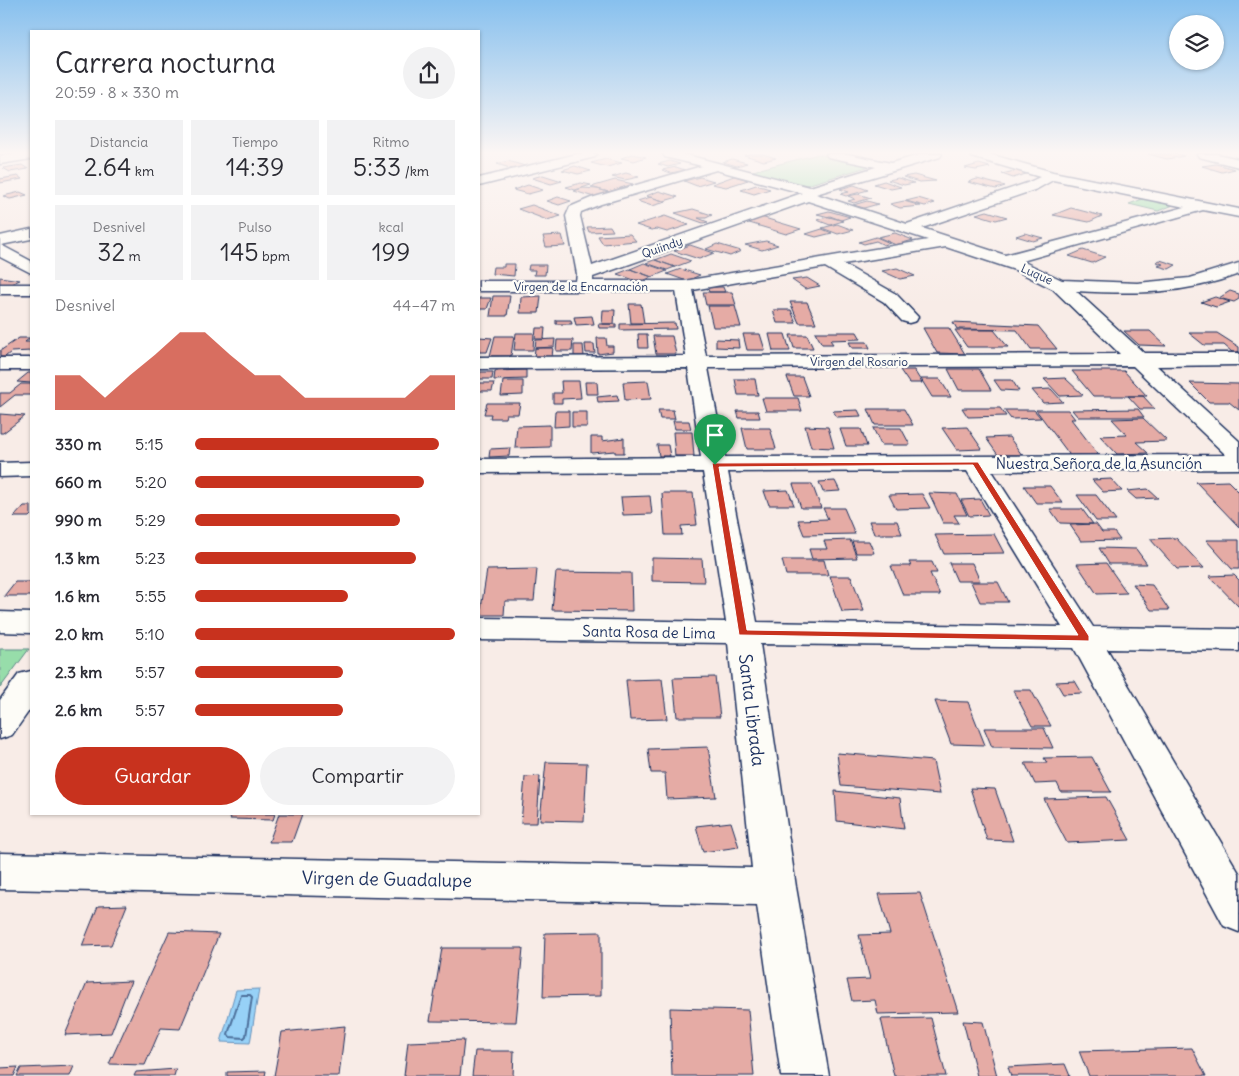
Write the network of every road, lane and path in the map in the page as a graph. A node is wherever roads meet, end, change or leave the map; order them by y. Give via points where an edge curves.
1 (589, 204) edge
2 (782, 204) edge
3 (837, 204) edge
4 (979, 204) edge
5 (1202, 204) edge
6 (1206, 205) junction
7 (1239, 213) edge
8 (906, 229) junction
9 (30, 234) edge
10 (0, 241) edge
11 (944, 242) junction
12 (0, 250) edge
13 (1004, 261) junction
14 (828, 262) junction
15 (30, 267) edge
16 (1239, 268) edge
17 (584, 280) junction
18 (1059, 285) junction
19 (480, 286) edge
20 (684, 286) junction
21 (0, 289) edge
22 (30, 289) edge
23 (909, 317) dead end
24 (1137, 359) junction
25 (1239, 359) edge
26 (698, 362) junction
27 (480, 363) edge
28 (0, 364) edge
29 (30, 364) edge
30 (1239, 454) edge
31 (1239, 462) edge
32 (975, 463) junction
33 (715, 465) junction
34 (480, 466) edge
35 (30, 469) edge
36 (0, 470) edge
37 (0, 622) edge
38 (30, 622) edge
39 (480, 629) edge
40 (743, 633) junction
41 (1085, 638) junction
42 (1239, 640) edge
43 (30, 684) edge
44 (0, 726) edge
45 (0, 871) edge
46 (775, 887) junction
47 (1239, 912) edge
48 (805, 1076) edge

1 - 17 street via 575,210 573,216
2 - 17 street, Quiindy
3 - 8 street, Luque
4 - 8 street
5 - 6 street
6 - 7 street
6 - 13 street
8 - 11 street, Luque
9 - 10 street
11 - 13 street, Luque
11 - 14 street, Virgen de la Encarnación
12 - 15 street
13 - 18 street, Luque via 1041,274
14 - 20 street, Virgen de la Encarnación
14 - 23 street via 890,298
16 - 18 street via 1182,285
17 - 19 street, Virgen de la Encarnación
17 - 20 street, Virgen de la Encarnación
18 - 24 street, Luque
20 - 26 street, Santa Librada
21 - 22 street
24 - 25 street, Virgen del Rosario
24 - 26 street, Virgen del Rosario
24 - 30 street, Luque
26 - 27 street, Virgen del Rosario
26 - 33 street, Santa Librada
28 - 29 street
31 - 32 street, Nuestra Señora de la Asunción
32 - 33 street, Nuestra Señora de la Asunción
32 - 41 street
33 - 34 street, Nuestra Señora de la Asunción
33 - 40 street, Santa Librada
35 - 36 street
37 - 38 street
39 - 40 street, Santa Rosa de Lima
40 - 41 street, Santa Rosa de Lima
40 - 46 street, Santa Librada
41 - 42 street, Santa Rosa de Lima
41 - 47 street
43 - 44 street
45 - 46 street, Virgen de Guadalupe
46 - 48 street, Santa Librada

